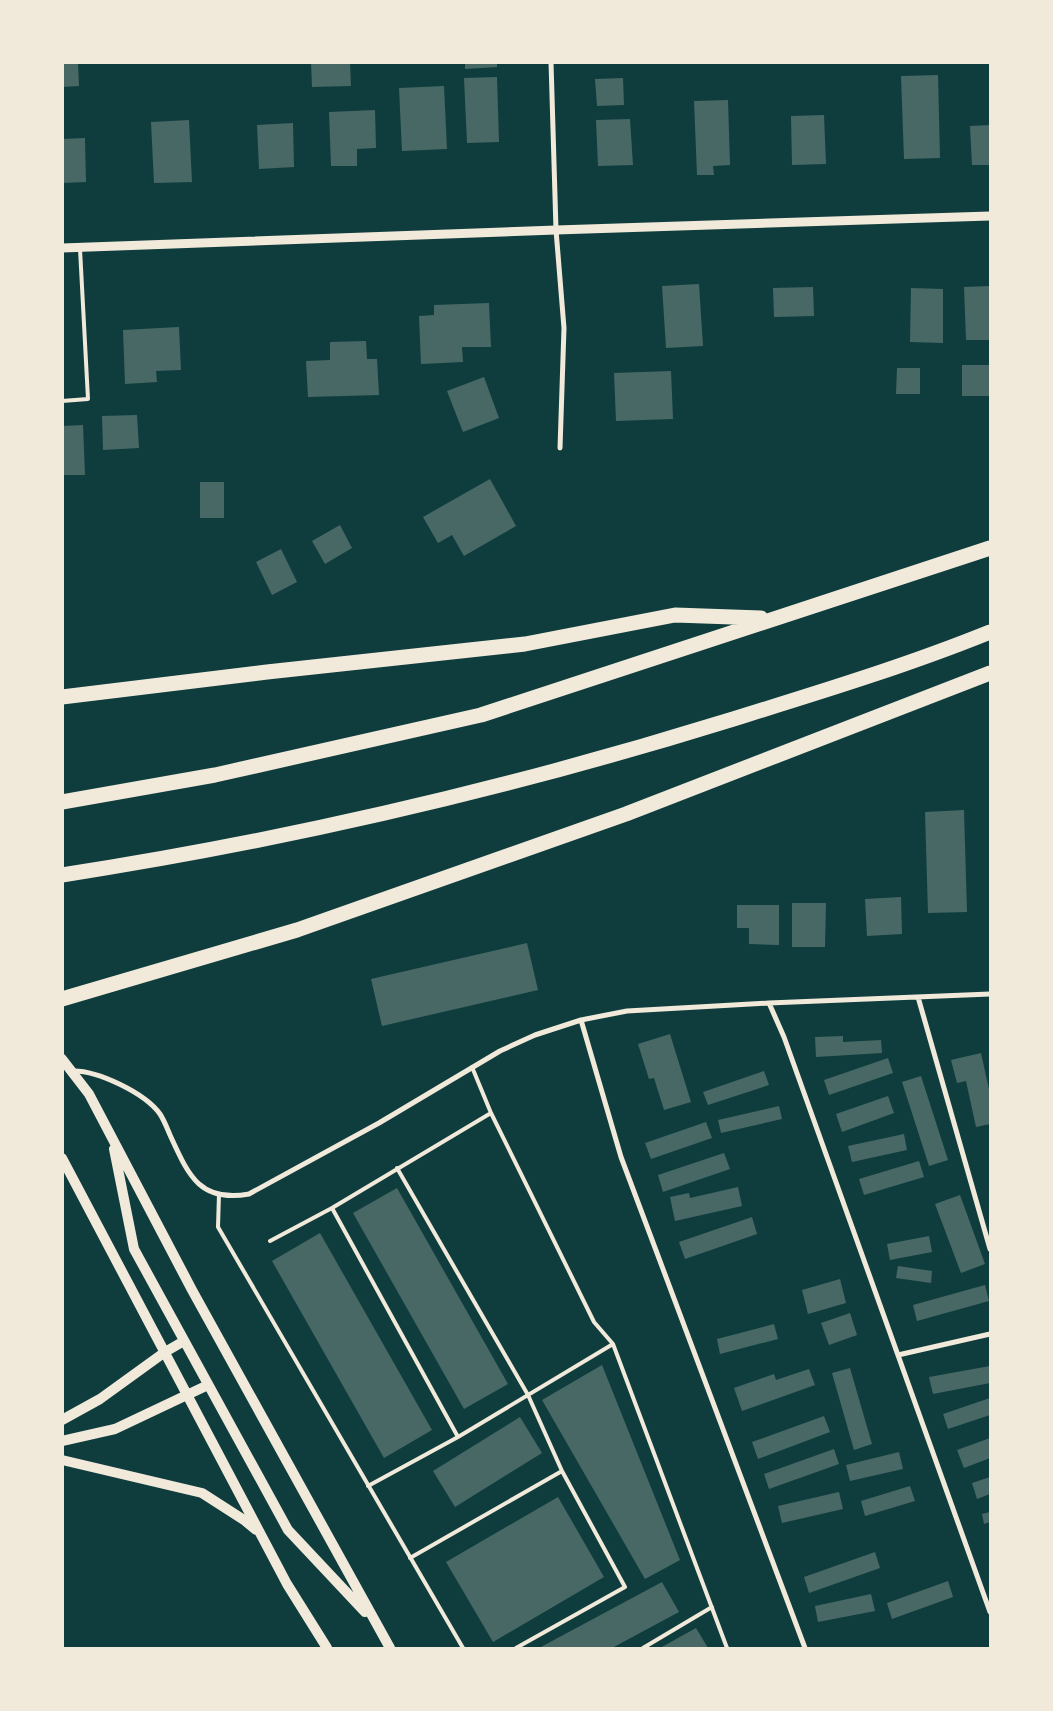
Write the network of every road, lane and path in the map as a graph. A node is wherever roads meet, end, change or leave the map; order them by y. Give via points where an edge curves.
1 (551, 62) edge
2 (990, 216) edge
3 (556, 230) junction
4 (80, 247) junction
5 (62, 248) edge
6 (62, 401) edge
7 (560, 448) dead end
8 (990, 548) edge
9 (772, 619) junction
10 (990, 632) edge
11 (990, 673) edge
12 (62, 697) edge
13 (62, 802) edge
14 (64, 875) edge
15 (990, 994) edge
16 (918, 997) junction
17 (62, 999) edge
18 (769, 1003) junction
19 (581, 1020) junction
20 (62, 1060) edge
21 (472, 1067) junction
22 (72, 1071) junction
23 (491, 1113) junction
24 (112, 1137) junction
25 (62, 1158) edge
26 (397, 1168) junction
27 (219, 1194) junction
28 (332, 1208) junction
29 (270, 1241) dead end
30 (990, 1250) edge
31 (990, 1334) edge
32 (184, 1341) junction
33 (613, 1344) junction
34 (165, 1352) junction
35 (898, 1355) junction
36 (208, 1385) junction
37 (187, 1395) junction
38 (528, 1395) junction
39 (62, 1420) edge
40 (458, 1437) junction
41 (62, 1441) edge
42 (62, 1460) edge
43 (562, 1471) junction
44 (368, 1486) junction
45 (261, 1535) junction
46 (410, 1558) junction
47 (712, 1607) junction
48 (990, 1612) edge
49 (376, 1624) junction
50 (327, 1648) edge
51 (390, 1648) edge
52 (463, 1648) edge
53 (516, 1648) edge
54 (643, 1648) edge
55 (727, 1648) edge
56 (805, 1648) edge

1 - 3 street
2 - 3 street
3 - 4 street
3 - 7 street via 564,328
4 - 5 street
4 - 6 lane via 88,399
8 - 9 highway
9 - 12 highway via 675,615 524,644
9 - 13 highway via 481,715 215,775
10 - 14 highway via 786,703 493,788 234,846
11 - 17 highway via 617,817 297,930
15 - 16 street
16 - 18 street
16 - 30 street
18 - 19 street via 627,1011
18 - 35 street
19 - 21 street via 535,1035
19 - 56 street via 621,1157
20 - 22 main road
21 - 23 lane
21 - 27 street via 250,1194 234,1197
22 - 24 main road via 90,1094
22 - 27 street via 112,1080 141,1096 160,1113 186,1170 196,1182 213,1194
23 - 26 lane
23 - 33 lane via 594,1322
24 - 32 main road via 134,1249
24 - 49 main road via 192,1290
25 - 34 main road
26 - 28 lane
26 - 38 lane
27 - 44 lane via 218,1227
28 - 29 lane
28 - 40 lane
31 - 35 street
32 - 34 main road
32 - 36 main road
33 - 38 lane
33 - 47 lane
34 - 37 main road
34 - 39 main road via 100,1398
35 - 48 street
36 - 37 main road
36 - 49 main road via 288,1530
37 - 41 main road via 115,1429
37 - 45 main road
38 - 40 lane
38 - 43 lane
40 - 44 lane
42 - 45 main road via 202,1493
43 - 46 lane
43 - 53 lane via 625,1587
44 - 46 lane
45 - 50 main road
46 - 52 lane
47 - 54 lane
47 - 55 lane
49 - 51 main road

